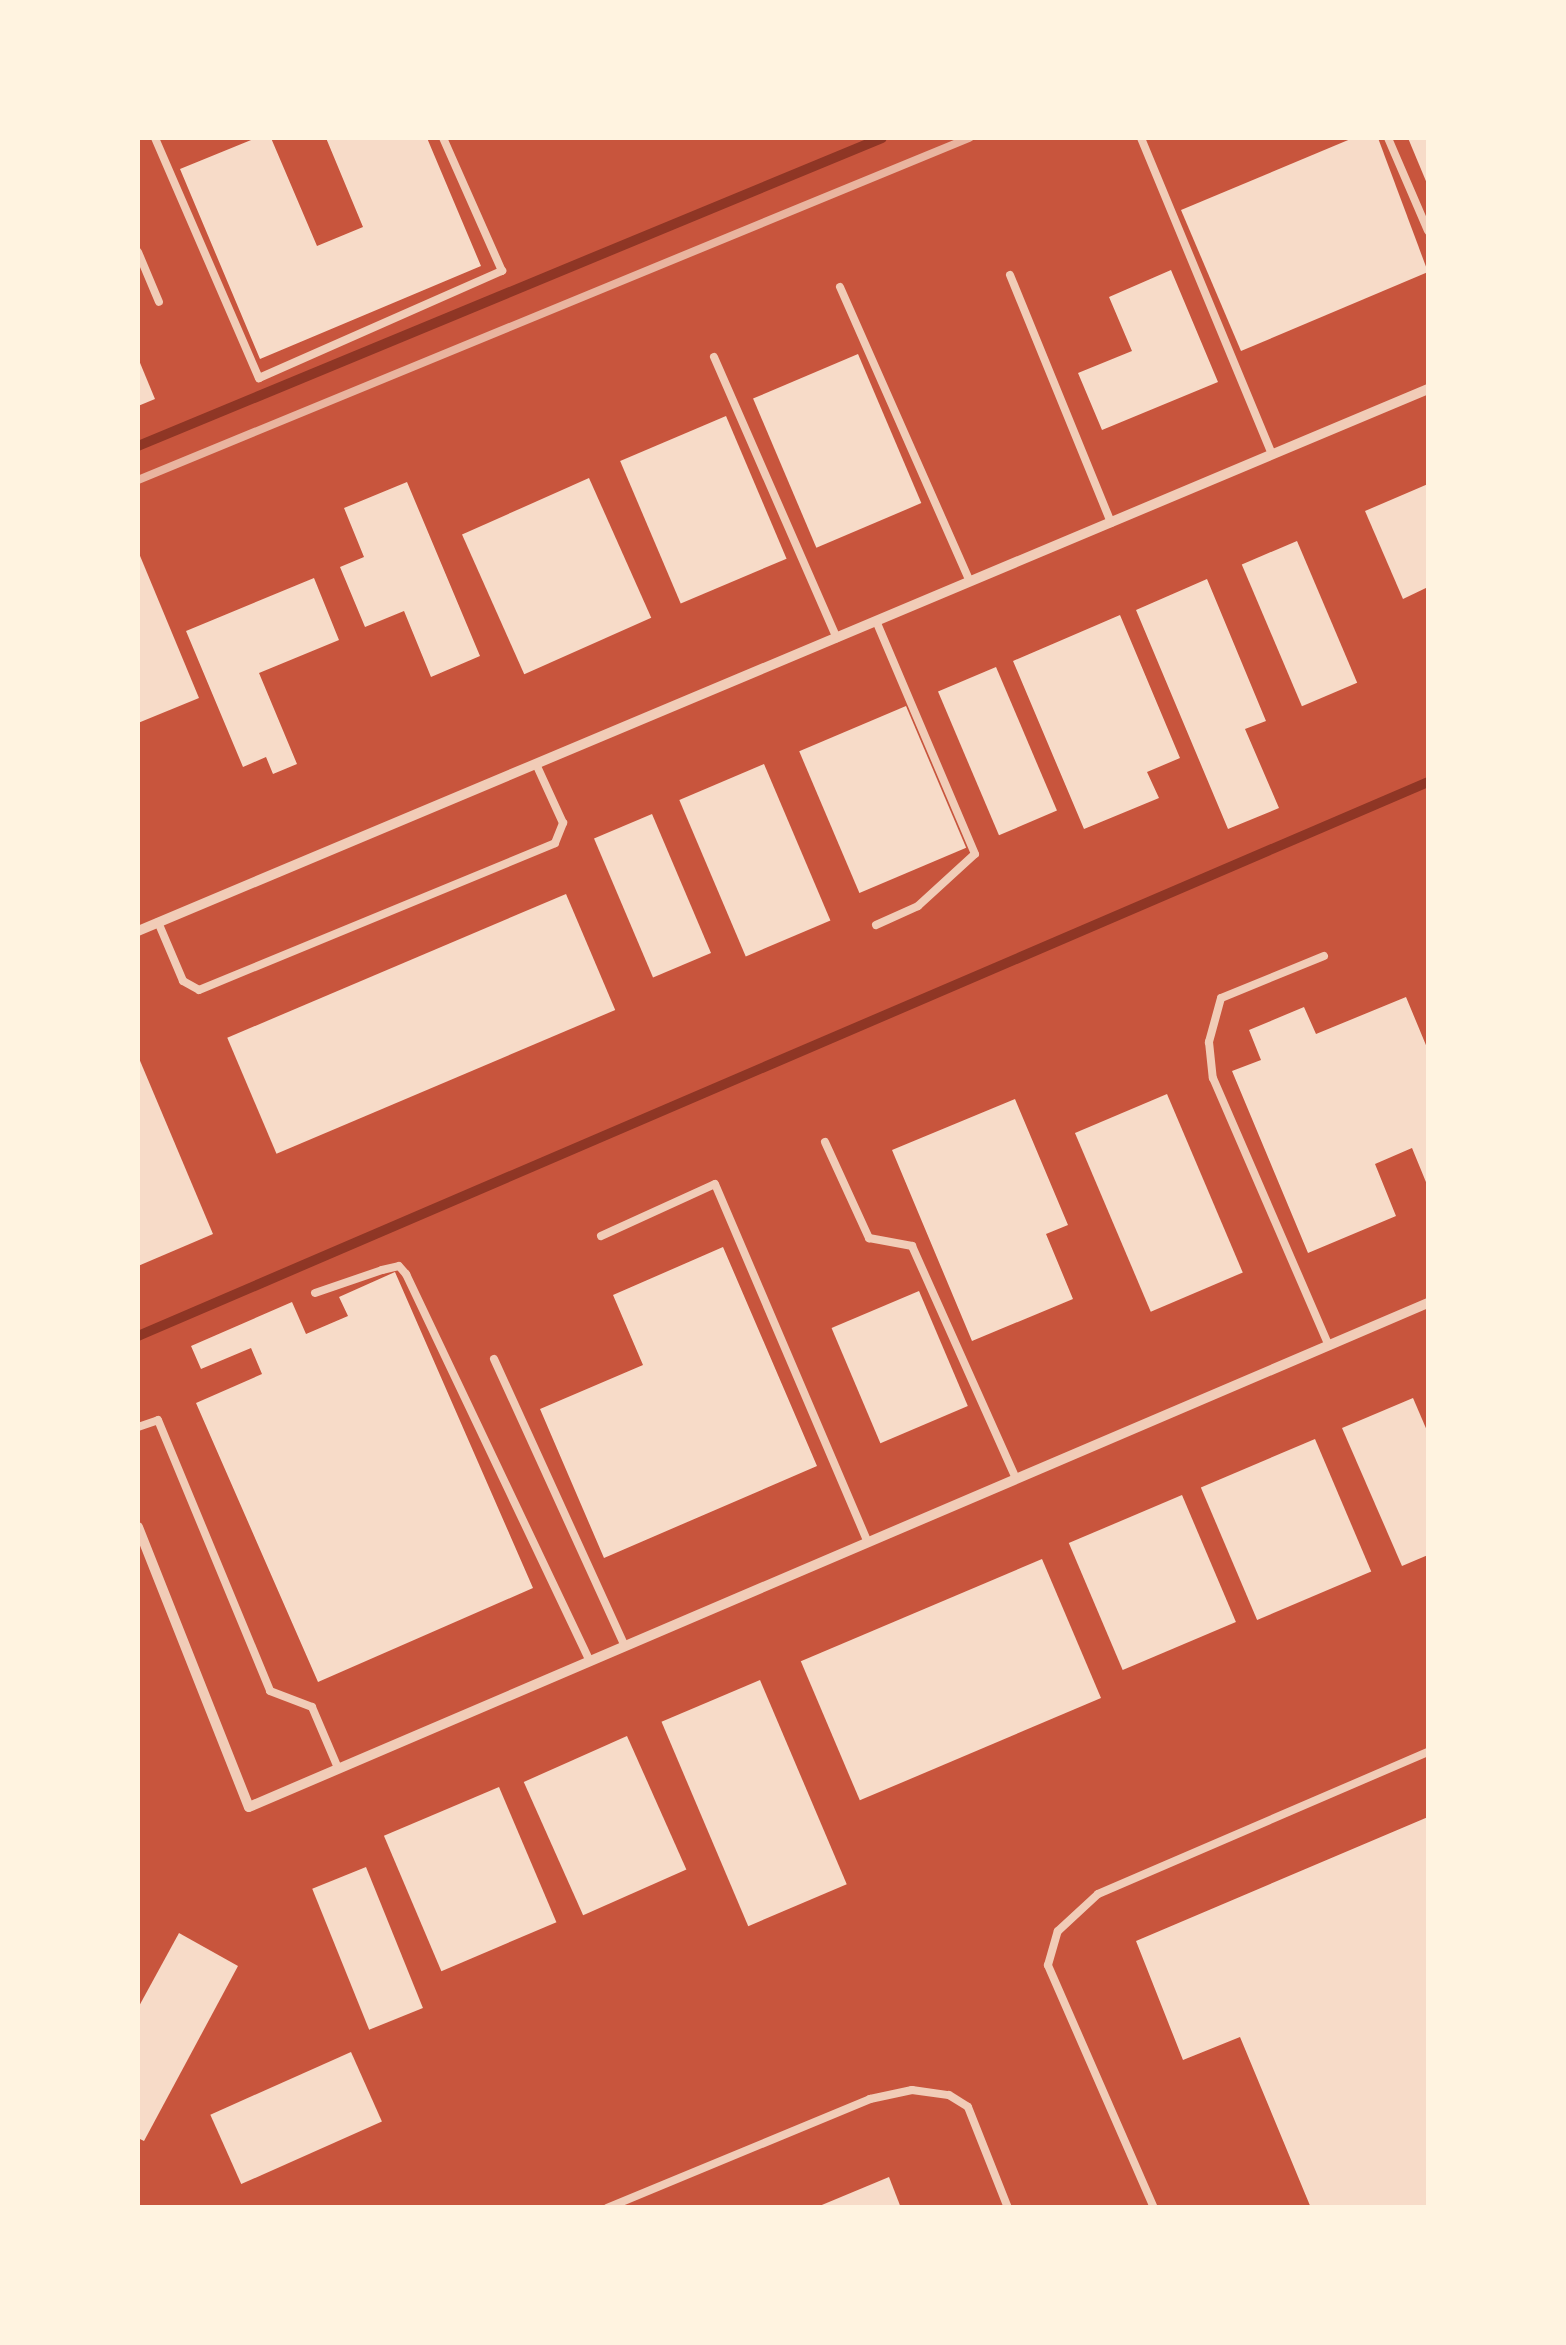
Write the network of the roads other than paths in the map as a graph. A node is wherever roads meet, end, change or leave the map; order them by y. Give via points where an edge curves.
1 (155, 138) edge
2 (443, 138) edge
3 (1140, 138) edge
4 (1388, 138) edge
5 (1428, 231) edge
6 (138, 252) edge
7 (1010, 275) dead end
8 (840, 287) dead end
9 (159, 302) dead end
10 (714, 357) dead end
11 (1428, 390) edge
12 (1272, 455) junction
13 (1111, 522) junction
14 (970, 582) junction
15 (876, 621) junction
16 (837, 638) junction
17 (536, 764) junction
18 (158, 922) junction
19 (876, 925) dead end
20 (138, 931) edge
21 (1324, 956) dead end
22 (824, 1142) dead end
23 (602, 1236) dead end
24 (315, 1293) dead end
25 (1428, 1303) edge
26 (1329, 1346) junction
27 (494, 1359) dead end
28 (138, 1427) edge
29 (1016, 1480) junction
30 (138, 1528) edge
31 (868, 1542) junction
32 (625, 1646) junction
33 (590, 1661) junction
34 (1428, 1752) edge
35 (338, 1768) junction
36 (606, 2208) edge
37 (1008, 2208) edge
38 (1154, 2208) edge

1 - 2 lane via 259,378 502,271
3 - 12 lane
4 - 5 lane
6 - 9 lane
7 - 13 lane
8 - 14 lane
10 - 16 lane
11 - 12 street
12 - 13 street
13 - 14 street
14 - 15 street
15 - 16 street
15 - 19 lane via 976,854 918,906
16 - 17 street
17 - 18 street
17 - 18 lane via 563,823 556,843 205,988 183,981
18 - 20 street
21 - 26 lane via 1221,998 1209,1042 1213,1078
22 - 29 lane via 869,1238 912,1246
23 - 31 lane via 715,1184
24 - 33 lane via 399,1266 406,1274
25 - 26 street
26 - 29 street
27 - 32 lane
28 - 35 lane via 158,1420 270,1691 312,1707
29 - 31 street
30 - 35 street via 249,1807
31 - 32 street
32 - 33 street
33 - 35 street
34 - 38 lane via 1098,1894 1058,1931 1048,1964
36 - 37 lane via 870,2100 912,2090 950,2095 968,2107

